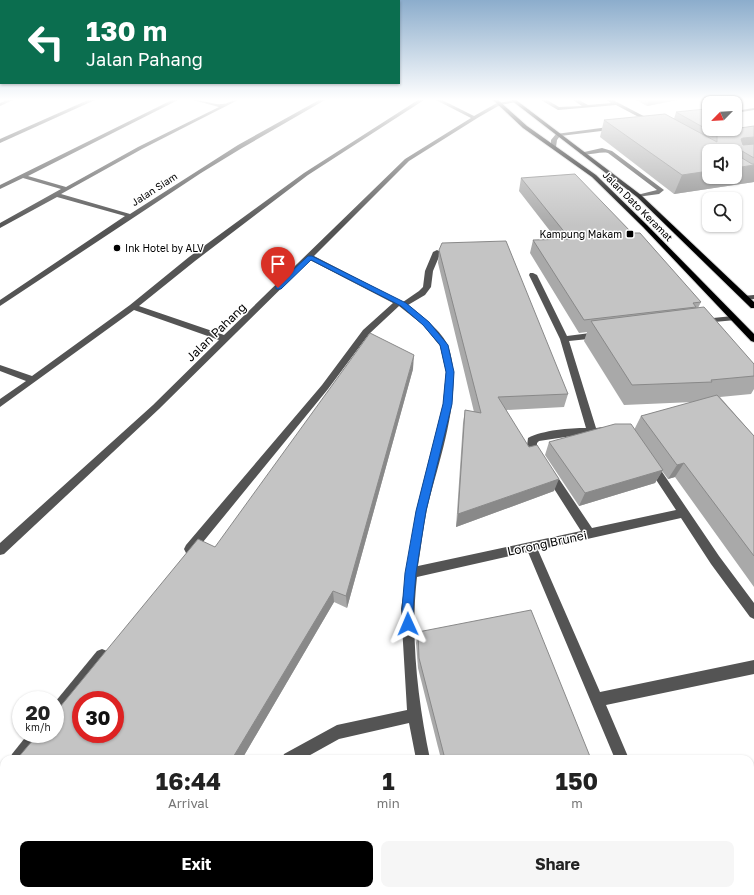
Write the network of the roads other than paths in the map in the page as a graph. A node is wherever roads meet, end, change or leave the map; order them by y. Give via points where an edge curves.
1 (92, 142) edge
2 (152, 142) edge
3 (246, 142) edge
4 (357, 142) edge
5 (437, 142) edge
6 (548, 142) edge
7 (554, 142) edge
8 (567, 142) edge
9 (554, 146) junction
10 (583, 153) junction
11 (23, 176) junction
12 (0, 187) edge
13 (67, 189) junction
14 (57, 195) junction
15 (639, 196) junction
16 (131, 216) junction
17 (0, 226) edge
18 (437, 252) dead end
19 (310, 257) junction
20 (533, 274) dead end
21 (754, 296) edge
22 (746, 298) junction
23 (401, 303) junction
24 (0, 304) edge
25 (754, 306) edge
26 (133, 307) junction
27 (733, 318) junction
28 (694, 322) edge
29 (610, 333) edge
30 (226, 339) junction
31 (564, 339) junction
32 (754, 339) edge
33 (0, 368) edge
34 (33, 380) junction
35 (0, 404) edge
36 (592, 431) junction
37 (615, 431) edge
38 (645, 455) edge
39 (684, 513) junction
40 (588, 534) junction
41 (531, 546) junction
42 (0, 550) edge
43 (182, 559) edge
44 (411, 573) junction
45 (754, 613) edge
46 (111, 645) edge
47 (754, 667) edge
48 (597, 700) junction
49 (64, 702) edge
50 (414, 715) junction
51 (30, 743) edge
52 (20, 755) edge
53 (296, 755) edge
54 (422, 755) edge
55 (620, 755) edge

1 - 11 street
2 - 13 street
3 - 16 street, Jalan Siam
4 - 26 street via 306,174 192,259
5 - 19 street, Jalan Pahang via 407,160
6 - 9 main road, Jalan Dato Keramat
7 - 9 street
8 - 10 main road, Jalan Dato Keramat
9 - 27 main road, Jalan Dato Keramat via 594,176
10 - 15 main road, Jalan Dato Keramat
10 - 15 street via 602,150 610,152 661,190
11 - 12 street
11 - 13 street
13 - 14 street
14 - 16 street
14 - 17 street
15 - 22 main road, Jalan Dato Keramat
16 - 24 street, Jalan Siam
18 - 23 street via 429,271 427,287 422,293
19 - 23 street
19 - 30 street, Jalan Pahang
20 - 31 street
21 - 22 street
22 - 25 main road, Jalan Dato Keramat
23 - 43 street via 366,332 325,387
23 - 44 street via 426,323 444,345 450,372 448,404 421,511
26 - 30 street
26 - 34 street
27 - 28 street
27 - 32 main road, Jalan Dato Keramat
29 - 31 street
30 - 42 street, Jalan Pahang
31 - 36 street
33 - 34 street
34 - 35 street
36 - 37 street
36 - 40 street via 572,432 532,441 532,446
38 - 39 street
39 - 40 street, Lorong Brunei
39 - 45 street
40 - 41 street, Lorong Brunei
41 - 44 street, Lorong Brunei
41 - 48 street
44 - 50 street via 407,609
46 - 49 street
47 - 48 street
48 - 55 street
50 - 53 street via 337,732
50 - 54 street
51 - 52 street

